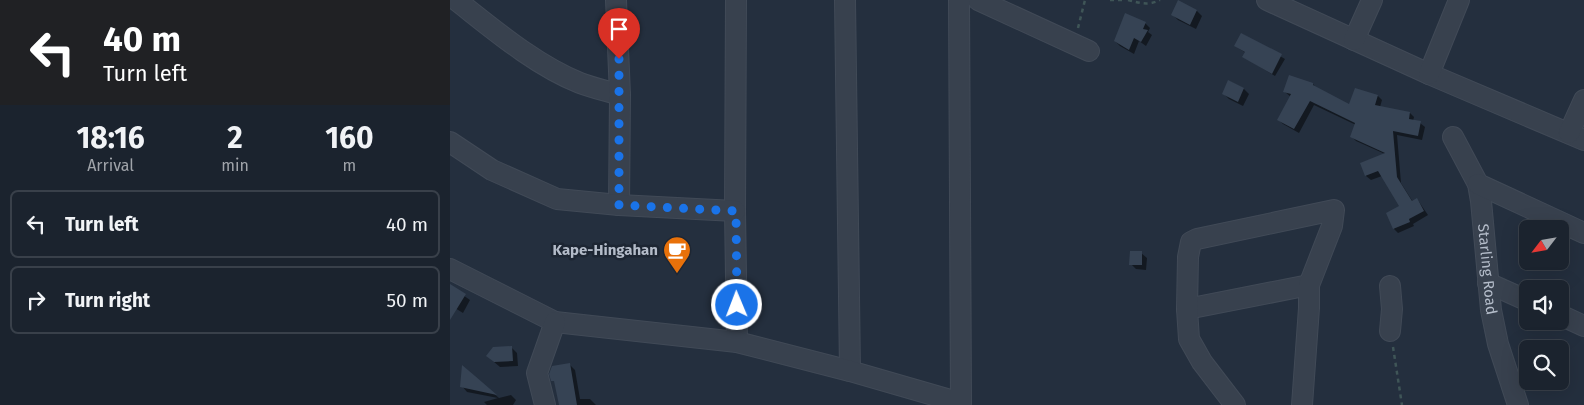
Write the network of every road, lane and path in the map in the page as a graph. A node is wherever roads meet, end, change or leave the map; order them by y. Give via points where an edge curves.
1 (456, 0) edge
2 (616, 0) edge
3 (736, 0) edge
4 (845, 0) edge
5 (958, 0) edge
6 (978, 0) edge
7 (1085, 0) edge
8 (1110, 0) edge
9 (1122, 0) edge
10 (1128, 0) edge
11 (1160, 0) edge
12 (1372, 0) edge
13 (1459, 0) edge
14 (1276, 2) edge
15 (1354, 40) junction
16 (1070, 42) junction
17 (1089, 51) dead end
18 (1429, 74) junction
19 (620, 95) junction
20 (1584, 100) edge
21 (1577, 136) edge
22 (1453, 137) dead end
23 (450, 142) edge
24 (1478, 184) junction
25 (619, 205) junction
26 (736, 211) junction
27 (1584, 233) edge
28 (450, 269) edge
29 (1488, 284) junction
30 (1309, 285) junction
31 (1390, 286) dead end
32 (1519, 297) edge
33 (1187, 309) junction
34 (1569, 319) edge
35 (555, 322) junction
36 (1584, 326) edge
37 (1390, 331) joint
38 (738, 342) junction
39 (850, 371) junction
40 (545, 405) edge
41 (1235, 405) edge
42 (1302, 405) edge
43 (1402, 405) edge
44 (1518, 405) edge

1 - 19 street via 546,66 579,83
2 - 19 street
3 - 26 street
4 - 39 street
5 - 39 street via 961,403
6 - 16 street
7 - 16 path via 1078,28
8 - 9 path
10 - 11 path via 1152,4
12 - 15 street
13 - 18 street
14 - 15 street
15 - 18 street
16 - 17 street
18 - 21 street
19 - 25 street
20 - 21 street
22 - 24 street, Starling Road
23 - 25 street via 492,170 557,199
24 - 27 street
24 - 29 street, Starling Road
25 - 26 street
26 - 38 street
28 - 35 street
29 - 32 street
29 - 44 street, Starling Road via 1498,344
30 - 33 street
30 - 33 street via 1332,226 1334,210 1190,242
30 - 42 street
31 - 37 street
33 - 41 street via 1189,339
34 - 36 street
35 - 38 street
35 - 40 street via 537,373
37 - 43 path
38 - 39 street

